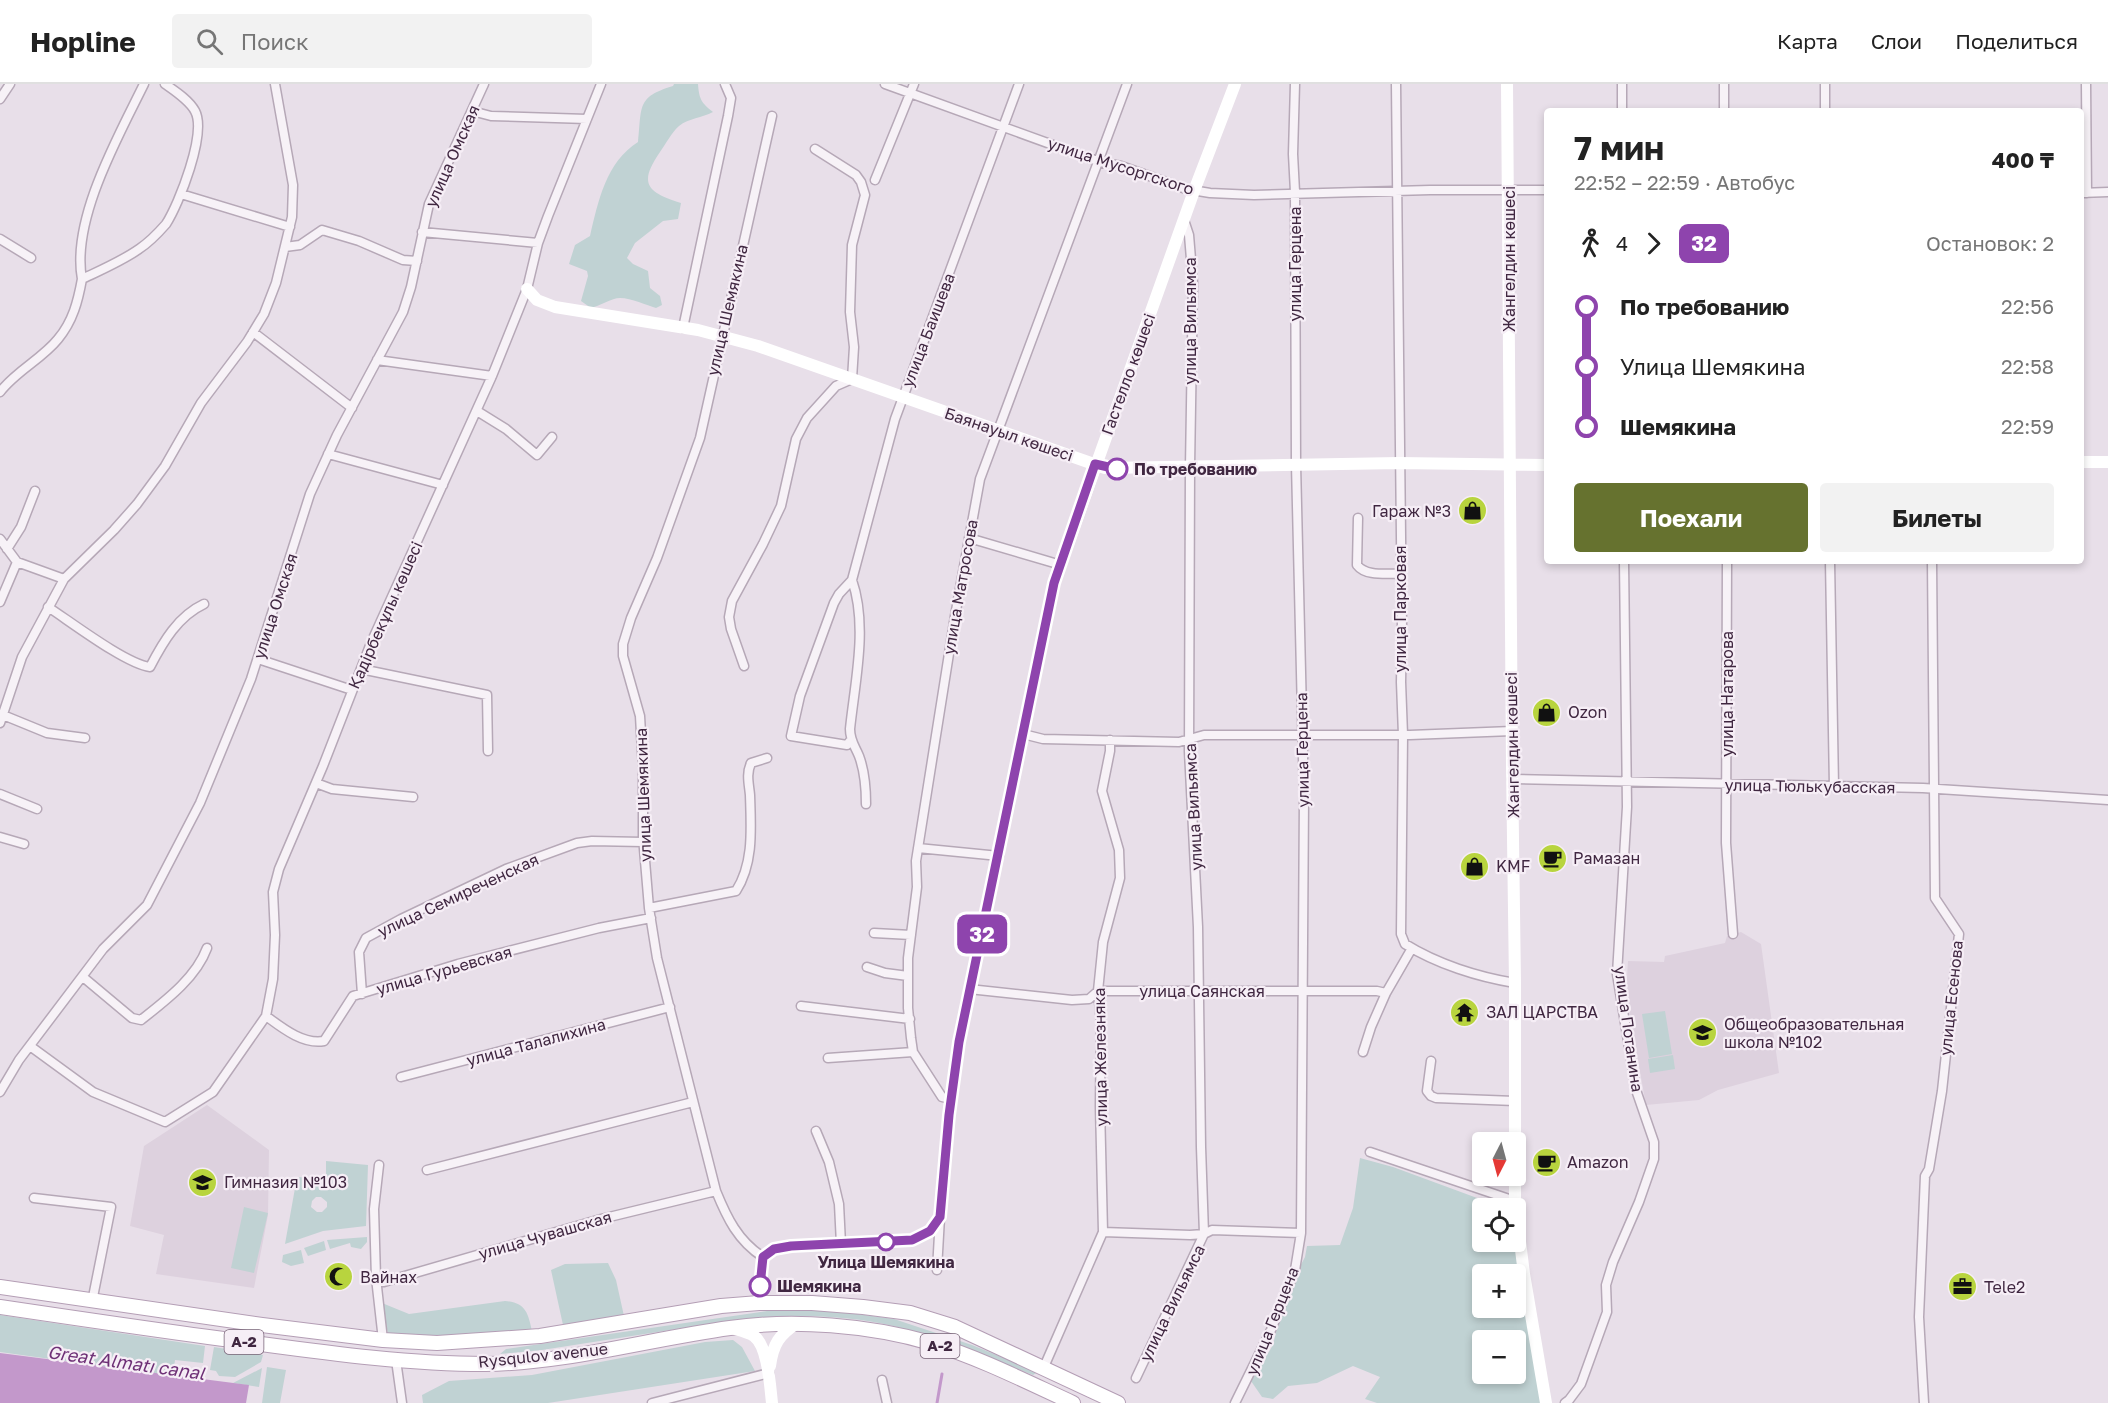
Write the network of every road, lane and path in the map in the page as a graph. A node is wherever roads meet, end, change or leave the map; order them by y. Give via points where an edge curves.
1 (10, 84) edge
2 (144, 84) edge
3 (165, 84) edge
4 (275, 84) edge
5 (484, 84) edge
6 (601, 84) edge
7 (725, 84) edge
8 (885, 84) edge
9 (1019, 84) edge
10 (1127, 84) edge
11 (1235, 84) edge
12 (1295, 84) edge
13 (1396, 84) edge
14 (1507, 84) edge
15 (1622, 84) edge
16 (1724, 84) edge
17 (1825, 84) edge
18 (2086, 84) edge
19 (913, 88) edge
20 (0, 99) edge
21 (1622, 108) edge
22 (1724, 108) edge
23 (1825, 108) edge
24 (472, 111) junction
25 (772, 116) dead end
26 (587, 119) junction
27 (1004, 126) junction
28 (815, 149) dead end
29 (1100, 162) junction
30 (875, 180) dead end
31 (1508, 190) junction
32 (1544, 190) edge
33 (1194, 191) junction
34 (1396, 191) junction
35 (1295, 192) junction
36 (2108, 192) edge
37 (2084, 193) edge
38 (181, 194) junction
39 (1184, 220) junction
40 (290, 227) junction
41 (422, 232) junction
42 (0, 239) edge
43 (538, 243) junction
44 (285, 247) junction
45 (31, 258) dead end
46 (417, 261) junction
47 (82, 279) junction
48 (527, 289) junction
49 (683, 328) junction
50 (253, 332) junction
51 (722, 336) junction
52 (377, 360) junction
53 (492, 376) junction
54 (852, 379) junction
55 (0, 392) edge
56 (903, 397) junction
57 (352, 408) junction
58 (477, 411) junction
59 (998, 430) junction
60 (552, 437) dead end
61 (328, 454) junction
62 (2084, 462) edge
63 (2108, 462) edge
64 (1399, 463) junction
65 (1095, 464) junction
66 (1296, 464) junction
67 (1510, 465) junction
68 (1544, 465) edge
69 (1190, 467) junction
70 (443, 485) junction
71 (35, 491) dead end
72 (1358, 518) dead end
73 (969, 538) junction
74 (0, 539) edge
75 (8, 549) junction
76 (17, 562) junction
77 (1624, 564) edge
78 (1727, 564) edge
79 (1830, 564) edge
80 (1932, 564) edge
81 (1060, 565) junction
82 (1401, 574) junction
83 (64, 579) junction
84 (852, 580) junction
85 (0, 602) edge
86 (204, 604) dead end
87 (48, 607) junction
88 (258, 659) junction
89 (744, 666) dead end
90 (361, 669) junction
91 (352, 690) junction
92 (2, 719) edge
93 (1512, 731) junction
94 (1023, 734) junction
95 (1302, 734) junction
96 (1403, 735) junction
97 (86, 738) dead end
98 (1189, 739) junction
99 (1110, 740) junction
100 (850, 741) junction
101 (488, 751) dead end
102 (767, 758) dead end
103 (1512, 779) junction
104 (1627, 781) junction
105 (316, 783) junction
106 (1727, 784) junction
107 (1834, 787) junction
108 (1936, 789) junction
109 (0, 794) edge
110 (413, 797) dead end
111 (2108, 800) edge
112 (866, 804) dead end
113 (37, 809) dead end
114 (0, 837) edge
115 (643, 842) junction
116 (24, 844) dead end
117 (918, 848) junction
118 (999, 856) junction
119 (649, 908) junction
120 (651, 918) junction
121 (874, 933) dead end
122 (1733, 934) dead end
123 (911, 935) junction
124 (207, 948) dead end
125 (1412, 948) junction
126 (867, 967) dead end
127 (83, 976) junction
128 (908, 976) junction
129 (1515, 983) junction
130 (969, 989) junction
131 (1098, 991) junction
132 (1302, 991) junction
133 (1198, 992) junction
134 (1386, 993) junction
135 (362, 994) junction
136 (801, 1006) dead end
137 (670, 1007) junction
138 (266, 1016) junction
139 (910, 1019) junction
140 (30, 1046) junction
141 (913, 1052) junction
142 (1363, 1052) dead end
143 (828, 1058) dead end
144 (1431, 1061) dead end
145 (401, 1077) dead end
146 (0, 1092) edge
147 (951, 1099) junction
148 (1515, 1101) junction
149 (693, 1102) junction
150 (816, 1131) dead end
151 (1370, 1152) dead end
152 (379, 1165) dead end
153 (427, 1170) dead end
154 (716, 1191) junction
155 (34, 1198) dead end
156 (1506, 1198) edge
157 (1515, 1198) edge
158 (940, 1217) junction
159 (1103, 1232) junction
160 (1301, 1233) junction
161 (1204, 1234) junction
162 (841, 1244) junction
163 (1521, 1252) edge
164 (763, 1257) junction
165 (937, 1270) dead end
166 (376, 1282) junction
167 (0, 1287) edge
168 (36, 1293) junction
169 (0, 1297) edge
170 (92, 1302) junction
171 (759, 1303) junction
172 (0, 1307) edge
173 (157, 1311) junction
174 (70, 1317) junction
175 (797, 1323) junction
176 (730, 1328) junction
177 (296, 1329) junction
178 (383, 1340) junction
179 (487, 1341) junction
180 (292, 1349) junction
181 (396, 1360) junction
182 (488, 1364) junction
183 (1044, 1368) junction
184 (769, 1373) junction
185 (1136, 1378) dead end
186 (882, 1380) dead end
187 (402, 1403) edge
188 (652, 1403) edge
189 (772, 1403) edge
190 (888, 1403) edge
191 (1073, 1403) edge
192 (1088, 1403) edge
193 (1098, 1403) edge
194 (1118, 1403) edge
195 (1235, 1403) edge
196 (1546, 1403) edge
197 (1565, 1403) edge
198 (1924, 1403) edge

1 - 20 street
2 - 47 street via 87,214 79,264
3 - 38 street via 191,105 198,120 196,144
4 - 40 street via 293,185
5 - 24 street, улица Омская
6 - 26 street, Қадірбекұлы көшесі
7 - 49 street via 731,99
8 - 19 street, улица Мусоргского
9 - 27 street, улица Баишева
10 - 29 street, улица Матросова
11 - 33 street, Гастелло көшесі
12 - 35 street, улица Герцена
13 - 34 street, улица Парковая
14 - 31 street, Жангелдин көшесі
15 - 21 street
16 - 22 street
17 - 23 street
18 - 37 street
19 - 27 street, улица Мусоргского
19 - 30 street
24 - 26 street via 491,116
24 - 41 street, улица Омская via 436,186
25 - 51 street, улица Шемякина
26 - 43 street, Қадірбекұлы көшесі
27 - 29 street, улица Мусоргского
27 - 56 street, улица Баишева
28 - 54 street via 856,176 865,195 852,245
29 - 33 street, улица Мусоргского
29 - 59 street, улица Матросова
31 - 32 street, улица Мусоргского
31 - 34 street, улица Мусоргского
31 - 67 street, Жангелдин көшесі
33 - 35 street, улица Мусоргского via 1254,195
33 - 39 street, Гастелло көшесі
34 - 35 street, улица Мусоргского
34 - 64 street, улица Парковая
35 - 66 street, улица Герцена
36 - 37 street
38 - 40 street
38 - 47 street via 165,225 140,249
39 - 65 street, Гастелло көшесі
39 - 69 street, улица Вильямса via 1193,283
40 - 44 street
41 - 43 street
41 - 46 street, улица Омская
42 - 45 street
43 - 48 street, Қадірбекұлы көшесі
44 - 46 street via 300,245 322,230 403,260
44 - 50 street via 276,283
46 - 52 street, улица Омская via 403,312
47 - 55 street via 78,303 58,339
48 - 49 street, Баянауыл көшесі via 537,300 555,307
48 - 53 street, Қадірбекұлы көшесі
49 - 51 street, Баянауыл көшесі
50 - 57 street
50 - 83 street via 201,403 165,466 137,504
51 - 54 street, Баянауыл көшесі
51 - 115 street, улица Шемякина via 693,460 623,644 640,716
52 - 53 street
52 - 57 street, улица Омская
53 - 58 street, Қадірбекұлы көшесі
54 - 56 street, Баянауыл көшесі
54 - 89 street via 836,386 807,418 796,439 781,506 732,601 731,629
56 - 59 street, Баянауыл көшесі
56 - 84 street, улица Баишева
57 - 61 street, улица Омская
58 - 60 street via 507,429 537,455
58 - 70 street, Қадірбекұлы көшесі
59 - 65 street, Баянауыл көшесі
59 - 73 street, улица Матросова via 980,479
61 - 70 street
61 - 88 street, улица Омская via 310,494
62 - 63 street
64 - 66 street, Баянауыл көшесі
64 - 67 street, Баянауыл көшесі
64 - 82 street, улица Парковая
65 - 69 street, Баянауыл көшесі via 1117,469
65 - 81 street, Гастелло көшесі
66 - 69 street, Баянауыл көшесі
66 - 95 street, улица Герцена
67 - 68 street, Баянауыл көшесі
67 - 93 street, Жангелдин көшесі
69 - 98 street, улица Вильямса
70 - 90 street, Қадірбекұлы көшесі
71 - 75 street
72 - 82 street via 1357,565 1371,573
73 - 81 street
73 - 117 street, улица Матросова
74 - 75 street
75 - 76 street
76 - 83 street
76 - 85 street
77 - 104 street, улица Потанина
78 - 106 street, улица Натарова
79 - 107 street
80 - 108 street, улица Есенова
81 - 94 street, Гастелло көшесі
82 - 96 street, улица Парковая
83 - 87 street
84 - 100 street, улица Баишева via 858,597 859,643
84 - 100 street, улица Баишева via 839,594 822,634 800,696 791,736 847,745
86 - 87 street via 193,609 166,638 150,667 109,647
87 - 92 street via 22,657
88 - 91 street
88 - 127 street, улица Омская via 200,803 165,874 147,905
90 - 91 street, Қадірбекұлы көшесі
90 - 101 street via 487,694
91 - 105 street, Қадірбекұлы көшесі
92 - 97 street via 47,733
93 - 96 street
93 - 103 street, Жангелдин көшесі
94 - 99 street via 1043,739
94 - 118 street, Гастелло көшесі
95 - 96 street
95 - 98 street via 1204,735
95 - 132 street, улица Герцена
96 - 125 street, улица Парковая via 1401,934 1404,944
98 - 99 street
98 - 133 street, улица Вильямса
99 - 131 street, улица Железняка via 1102,791 1119,850 1120,878 1103,942
100 - 112 street, улица Баишева via 866,777
102 - 119 street via 751,763 747,772 749,856 736,891
103 - 104 street, улица Тюлькубасская
103 - 129 street, Жангелдин көшесі
104 - 106 street, улица Тюлькубасская
104 - 197 street, улица Потанина via 1617,974 1636,1090 1653,1142 1654,1159 1613,1262 1606,1285 1607,1312 1581,1384
105 - 110 street via 332,789
105 - 138 street, Қадірбекұлы көшесі via 273,892 273,979
106 - 107 street, улица Тюлькубасская
106 - 122 street, улица Натарова via 1726,843
107 - 108 street, улица Тюлькубасская
108 - 111 street, улица Тюлькубасская
108 - 198 street, улица Есенова via 1935,898 1959,934 1942,1091 1925,1176 1919,1317
109 - 113 street
114 - 116 street
115 - 119 street, улица Шемякина
115 - 135 street, улица Семиреченская via 576,843 506,869 401,919 366,938 359,952
117 - 118 street
117 - 123 street, улица Матросова
118 - 130 street, Гастелло көшесі
119 - 120 street, улица Шемякина
120 - 135 street, улица Гурьевская via 480,959
120 - 137 street, улица Шемякина
121 - 123 street
123 - 128 street, улица Матросова
124 - 127 street via 187,978 141,1020 132,1018
125 - 129 street via 1442,963
125 - 134 street
126 - 128 street
127 - 140 street, улица Омская
128 - 139 street, улица Матросова
129 - 148 street, Жангелдин көшесі
130 - 131 street, улица Саянская via 1072,1000 1089,999
130 - 147 street, Гастелло көшесі
131 - 133 street, улица Саянская
131 - 159 street, улица Железняка
132 - 133 street, улица Саянская
132 - 134 street, улица Саянская
132 - 160 street, улица Герцена
133 - 161 street, улица Вильямса
134 - 142 street
135 - 138 street, улица Гурьевская via 353,996 324,1041 300,1038
136 - 139 street
137 - 145 street, улица Талалихина
137 - 149 street, улица Шемякина
138 - 140 street, Қадірбекұлы көшесі via 213,1092 165,1122 93,1092
139 - 141 street, улица Матросова
140 - 146 street, улица Омская
141 - 143 street
141 - 147 street, улица Матросова via 942,1096
144 - 148 street via 1427,1091 1431,1096
147 - 158 street, Гастелло көшесі
148 - 157 street, Жангелдин көшесі
149 - 153 street
149 - 154 street, улица Шемякина
150 - 162 street via 829,1162 839,1204
151 - 156 street
152 - 166 street via 374,1209
154 - 164 street, улица Шемякина via 736,1233
154 - 166 street, улица Чувашская
155 - 170 street via 111,1207
158 - 162 street via 930,1231 912,1240
158 - 165 street
159 - 161 street
159 - 183 street, улица Железняка
160 - 161 street via 1212,1230
160 - 195 street, улица Герцена via 1295,1270
161 - 185 street, улица Вильямса
162 - 164 street via 791,1246 774,1249
163 - 196 street, Жангелдин көшесі
164 - 171 street
166 - 178 street
167 - 168 main road, Rysqulov avenue / A-2
168 - 169 main road via 31,1301
168 - 170 main road, Rysqulov avenue / A-2
170 - 173 main road, Rysqulov avenue / A-2
171 - 179 main road, Rysqulov avenue / A-2
171 - 183 main road, A-2 via 812,1302 910,1313 955,1327
172 - 174 main road, Rysqulov avenue / A-2
173 - 174 main road via 153,1319 75,1307
173 - 177 main road, Rysqulov avenue / A-2
174 - 180 main road, Rysqulov avenue / A-2
175 - 176 main road, Rysqulov avenue / A-2
175 - 184 street via 777,1339
175 - 191 main road, Rysqulov avenue / A-2 via 901,1335 934,1344
176 - 182 main road, Rysqulov avenue / A-2 via 544,1359
176 - 184 street via 753,1335 760,1342
177 - 178 main road, Rysqulov avenue / A-2
177 - 180 main road
178 - 179 main road, Rysqulov avenue / A-2
179 - 182 main road
180 - 181 main road, Rysqulov avenue / A-2
181 - 182 main road, Rysqulov avenue / A-2
181 - 187 street
183 - 194 main road, A-2
184 - 188 street
184 - 189 street
186 - 190 street
192 - 193 main road

